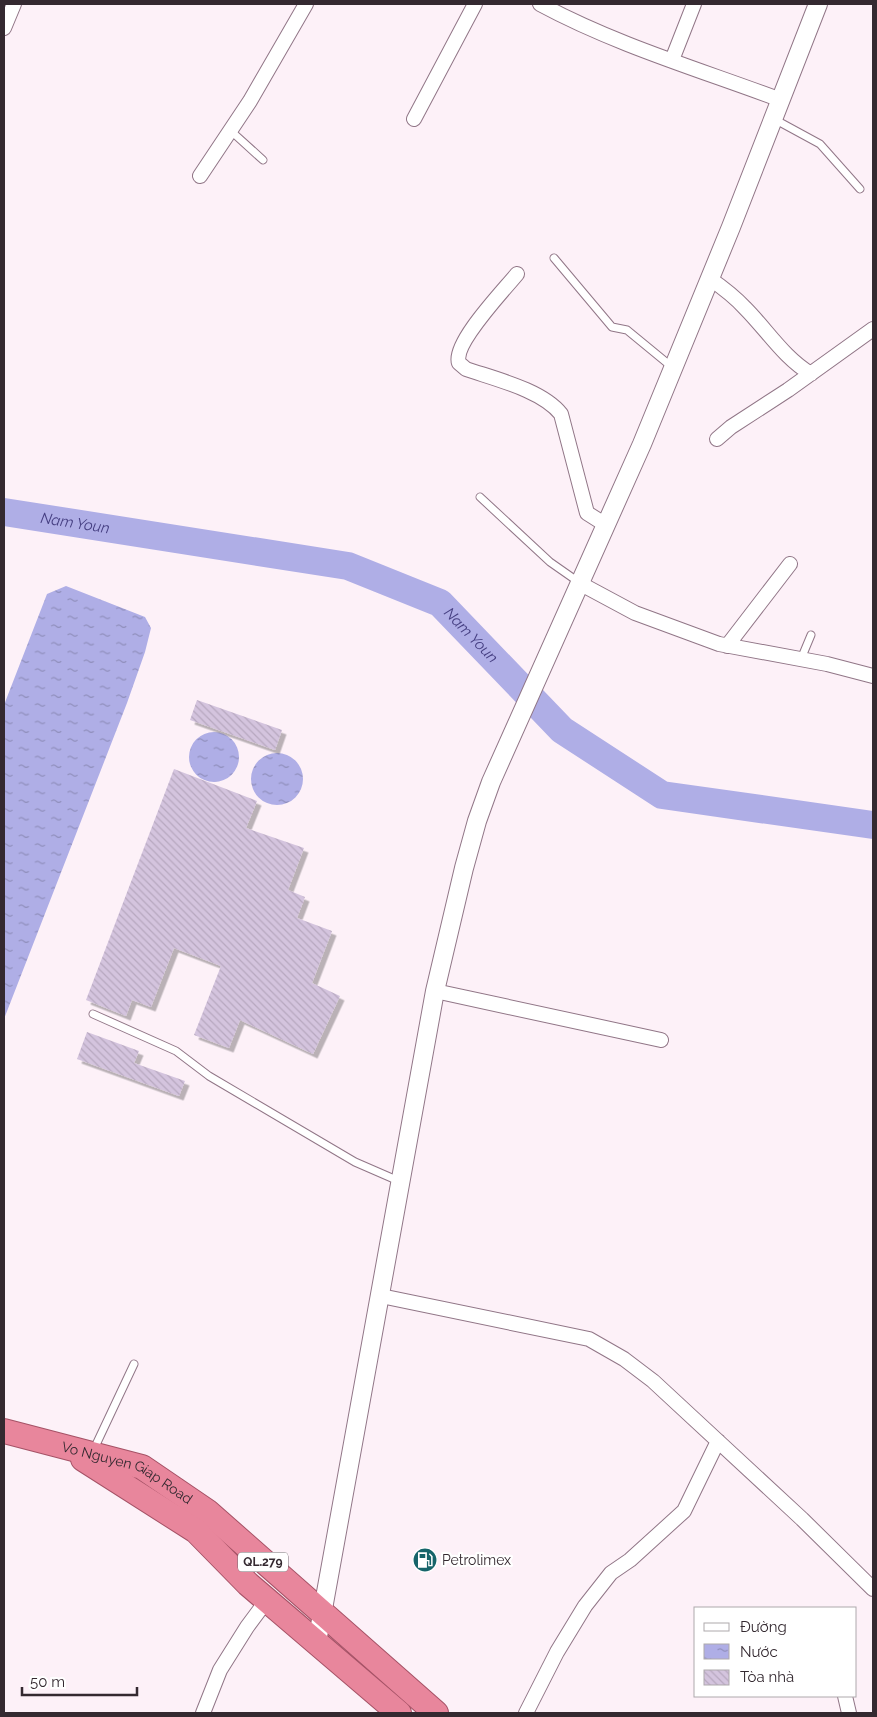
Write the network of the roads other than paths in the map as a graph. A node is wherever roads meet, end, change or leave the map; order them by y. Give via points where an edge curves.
1 (14, 4) edge
2 (306, 4) edge
3 (475, 4) edge
4 (540, 4) edge
5 (694, 4) edge
6 (818, 4) edge
7 (4, 28) edge
8 (672, 60) junction
9 (782, 100) junction
10 (414, 119) dead end
11 (774, 119) junction
12 (231, 132) junction
13 (263, 160) dead end
14 (200, 176) dead end
15 (860, 189) dead end
16 (554, 258) dead end
17 (517, 274) dead end
18 (709, 278) junction
19 (873, 329) edge
20 (673, 368) junction
21 (811, 374) junction
22 (717, 439) dead end
23 (480, 497) dead end
24 (606, 525) junction
25 (790, 564) dead end
26 (578, 590) junction
27 (811, 635) dead end
28 (727, 646) junction
29 (801, 659) junction
30 (873, 676) edge
31 (436, 992) junction
32 (93, 1014) dead end
33 (661, 1040) dead end
34 (401, 1182) junction
35 (381, 1296) junction
36 (134, 1364) dead end
37 (4, 1431) edge
38 (718, 1441) junction
39 (83, 1455) junction
40 (873, 1589) edge
41 (267, 1600) junction
42 (323, 1615) junction
43 (317, 1642) junction
44 (845, 1697) edge
45 (203, 1713) edge
46 (398, 1713) edge
47 (436, 1713) edge
48 (526, 1713) edge
49 (849, 1713) edge

1 - 7 street
2 - 12 street
3 - 10 street
4 - 8 street
5 - 8 street
6 - 9 street
8 - 9 street
9 - 11 street
11 - 15 lane via 820,144
11 - 18 street
12 - 13 lane
12 - 14 street
16 - 20 lane via 612,326 627,330
17 - 24 street via 475,325 458,353 458,363 553,404 561,414 587,513
18 - 20 street
18 - 21 street via 746,308 793,360
19 - 21 street
20 - 24 street
21 - 22 street
23 - 26 lane
24 - 26 street
25 - 28 street
26 - 28 street
26 - 31 street via 491,782 477,821
27 - 29 lane
28 - 29 street
29 - 30 street
31 - 33 street
31 - 34 street
32 - 34 lane via 176,1051 209,1076 355,1162
34 - 35 street
35 - 38 street via 589,1339 653,1380
35 - 42 street
36 - 39 lane
37 - 39 highway, QL.279
38 - 40 street
38 - 48 street via 684,1511 611,1573 585,1606
39 - 41 highway, Vo Nguyen Giap Road / QL.279 via 196,1531
39 - 42 highway, Vo Nguyen Giap Road / QL.279 via 142,1467 172,1485 208,1512
41 - 43 highway, Vo Nguyen Giap Road / QL.279
41 - 45 street via 220,1670
42 - 43 street
42 - 47 highway, Vo Nguyen Giap Road / QL.279
43 - 46 highway, Vo Nguyen Giap Road / QL.279
44 - 49 street

